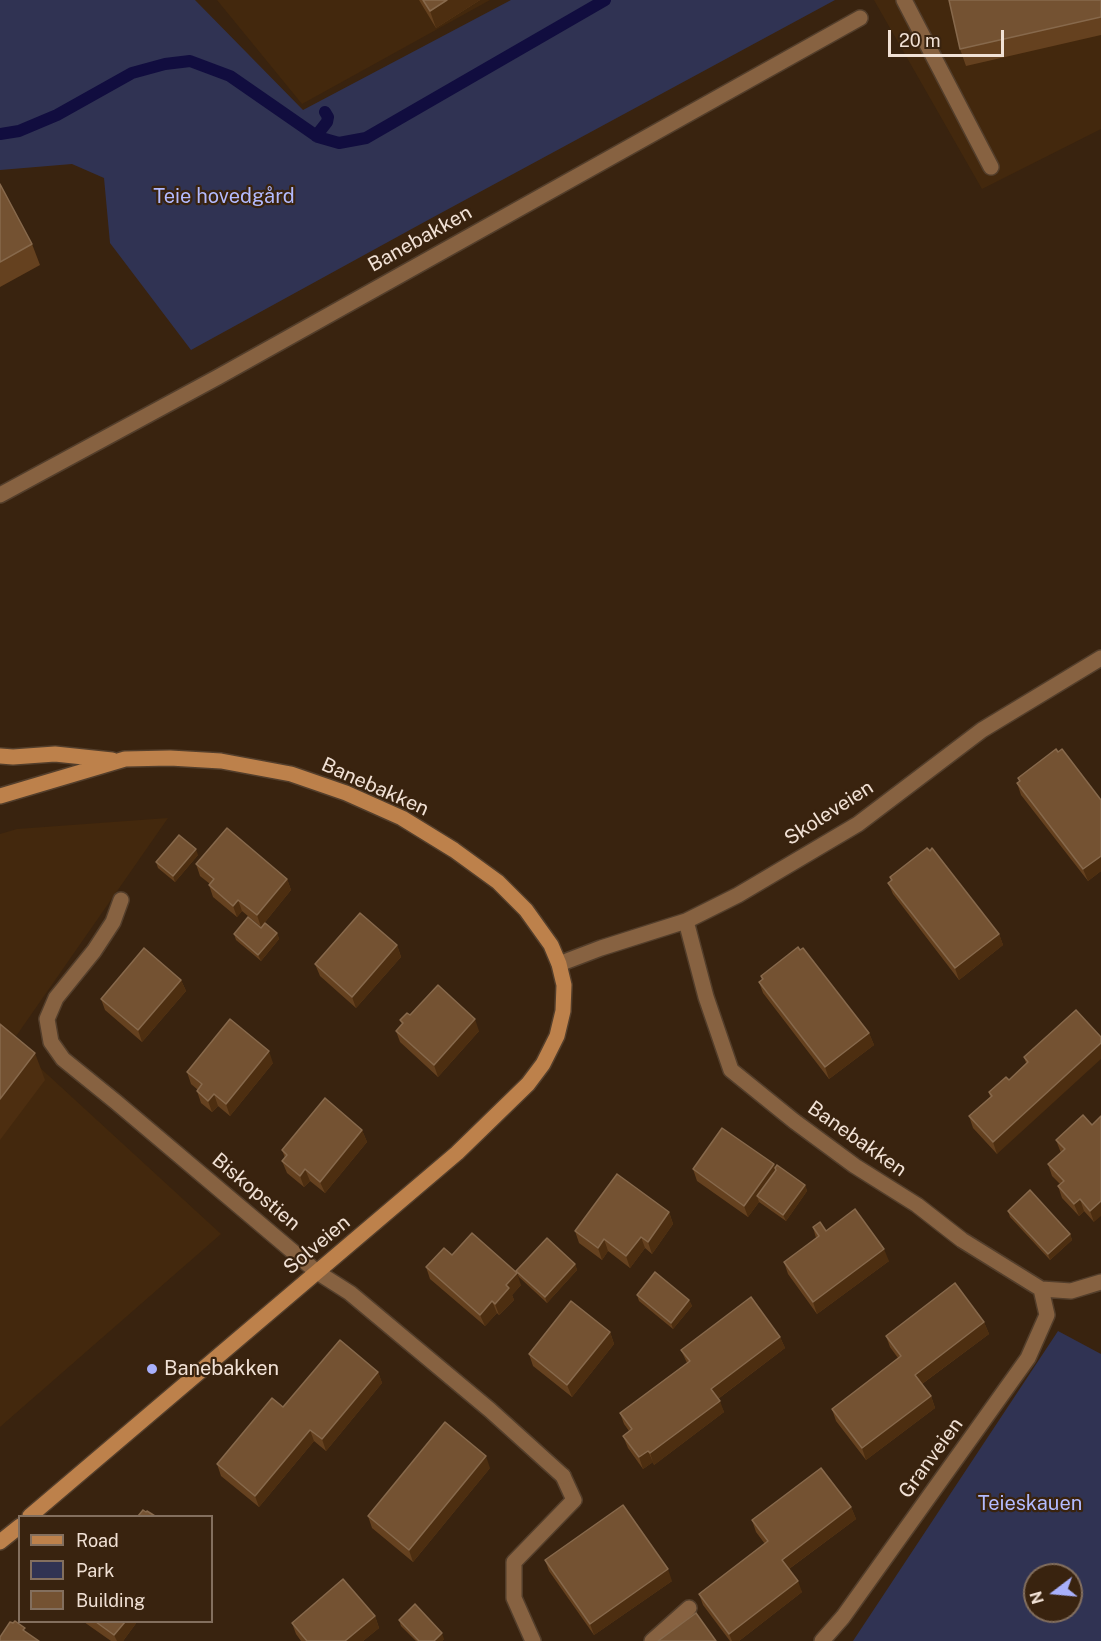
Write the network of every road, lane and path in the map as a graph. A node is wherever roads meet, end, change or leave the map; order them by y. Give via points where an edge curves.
1 (904, 0) edge
2 (860, 18) dead end
3 (991, 167) dead end
4 (0, 495) edge
5 (1101, 658) edge
6 (0, 756) edge
7 (118, 760) junction
8 (0, 796) edge
9 (121, 900) dead end
10 (686, 921) junction
11 (560, 964) junction
12 (317, 1272) junction
13 (1101, 1282) edge
14 (1041, 1289) junction
15 (31, 1515) edge
16 (18, 1528) edge
17 (0, 1542) edge
18 (689, 1608) dead end
19 (532, 1641) edge
20 (652, 1641) edge
21 (822, 1641) edge

1 - 3 street
2 - 4 street, Banebakken
5 - 10 street, Skoleveien via 982,730 858,824
6 - 7 main road, Banebakken via 55,754
7 - 8 main road, Banebakken
7 - 11 main road, Banebakken via 170,758 259,767 291,774 402,818 498,882 526,910
9 - 12 street, Biskopstien via 101,941 56,998 47,1019 51,1042 63,1059
10 - 11 street, Skoleveien
10 - 14 street, Banebakken via 706,997 732,1070 855,1166
11 - 12 main road, Solveien via 563,1011 557,1036 528,1084 458,1153
12 - 15 main road, Solveien
12 - 19 street, Biskopstien via 350,1293 563,1476 574,1500 514,1562 514,1598
13 - 14 street, Banebakken via 1071,1290
14 - 21 street, Granveien via 1047,1314 1028,1359
16 - 17 main road
18 - 20 street

